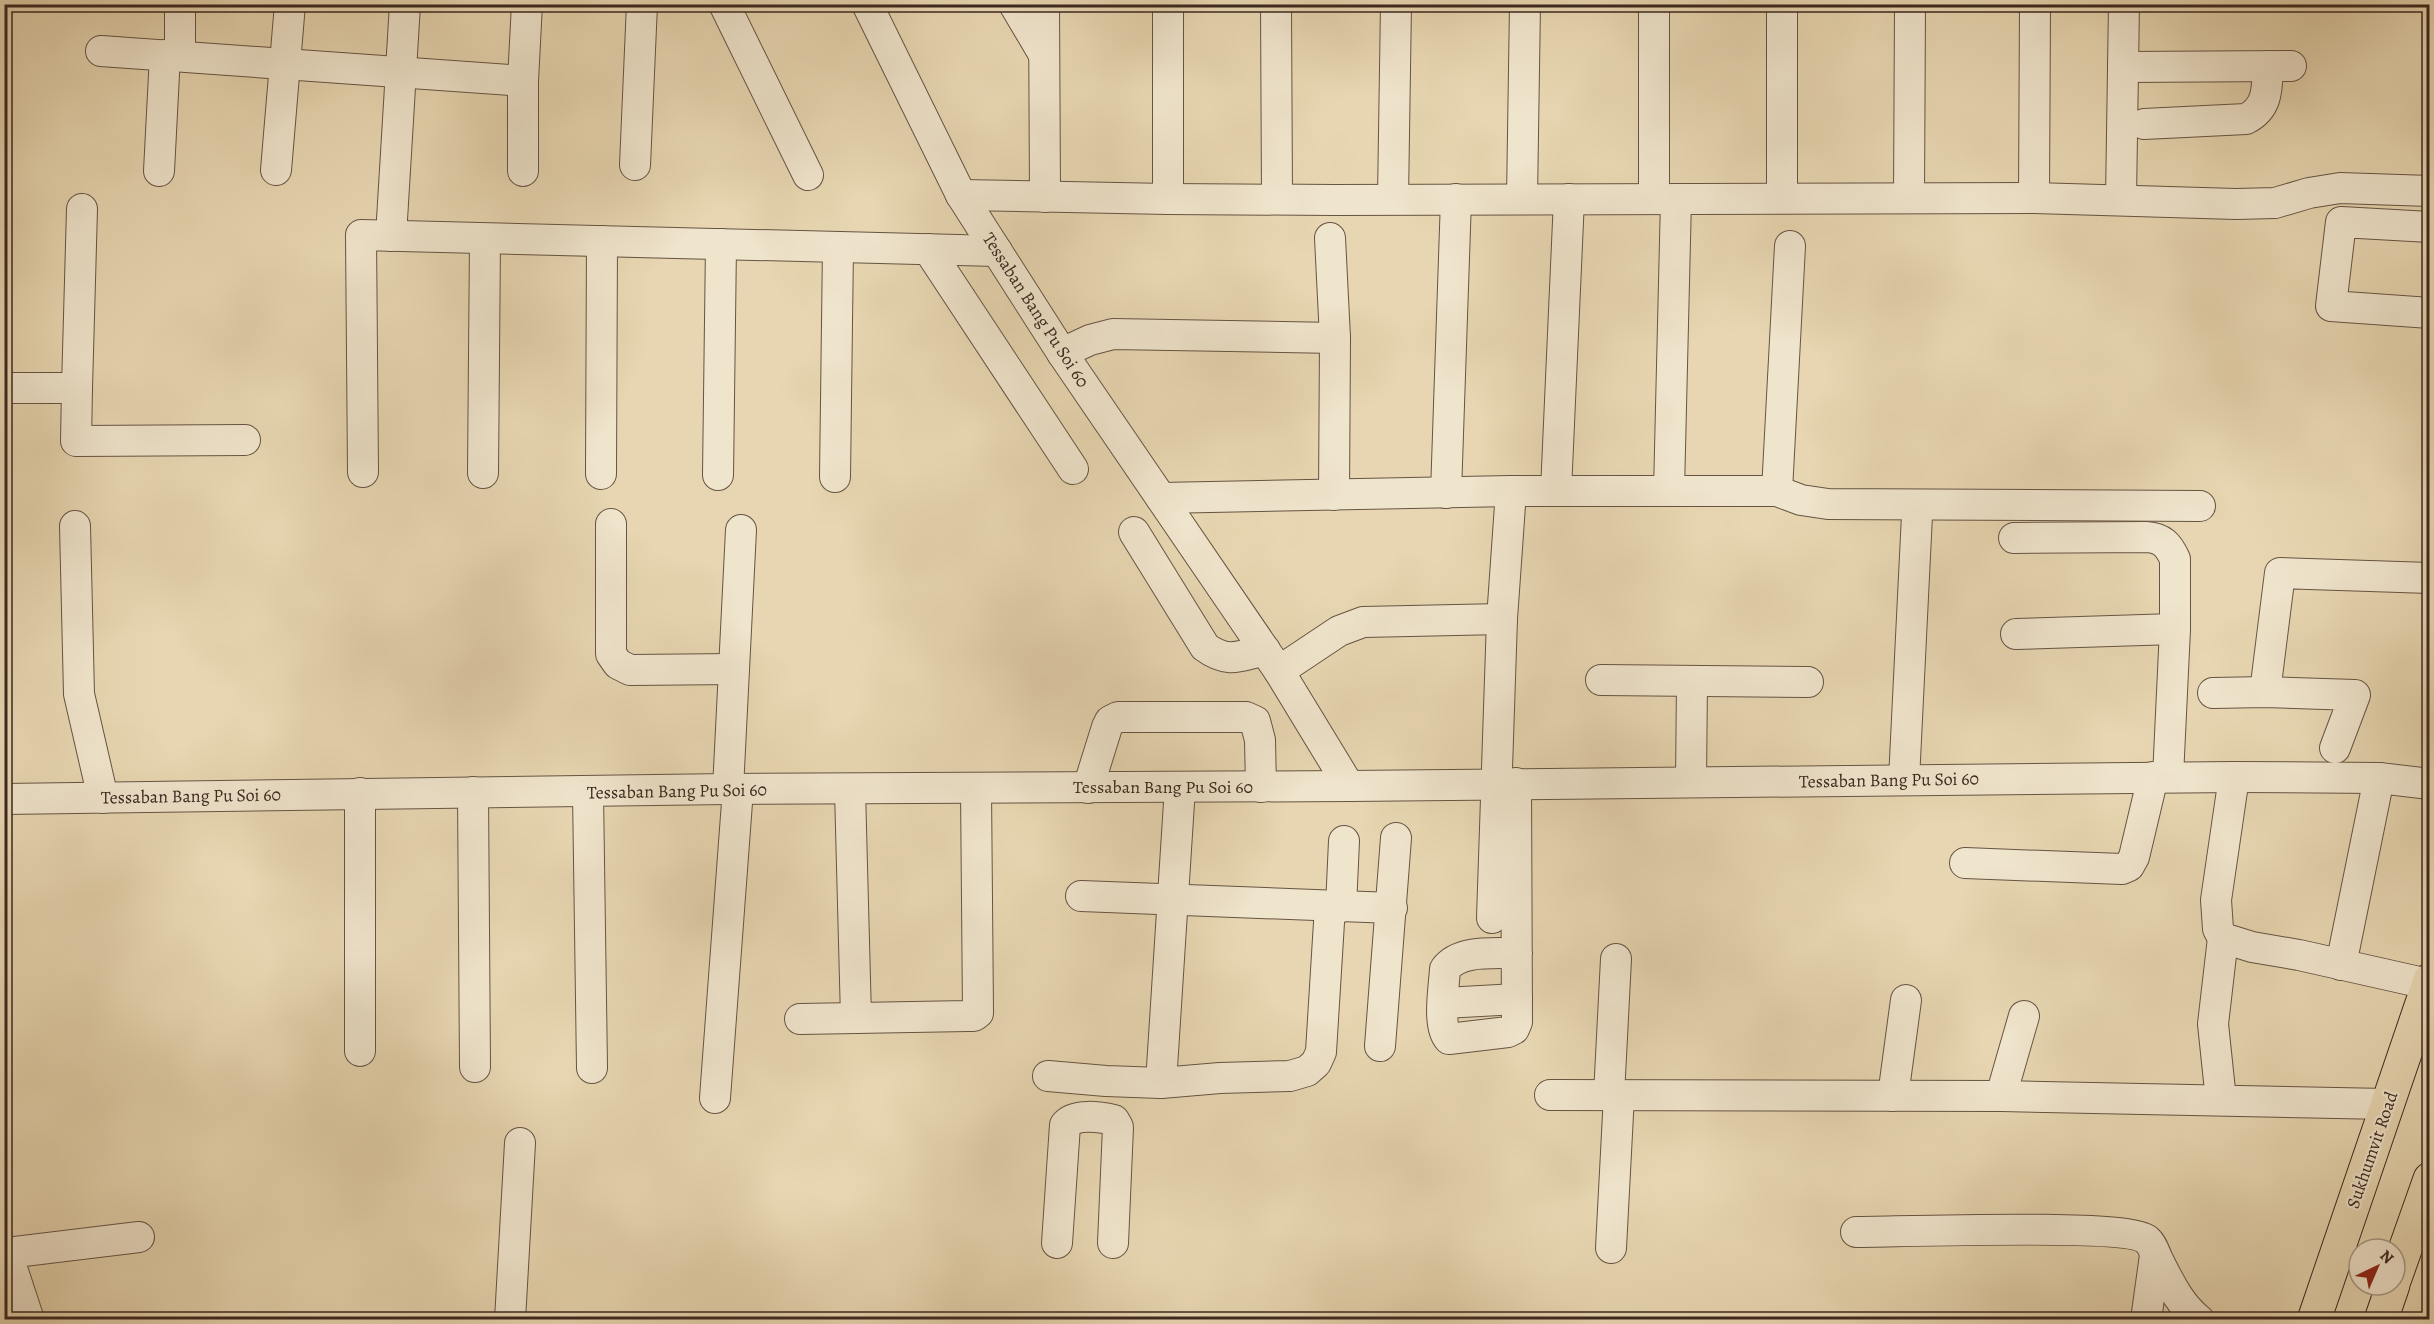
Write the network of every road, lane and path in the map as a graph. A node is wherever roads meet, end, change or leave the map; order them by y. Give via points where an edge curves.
1 (180, 4) edge
2 (290, 4) edge
3 (405, 4) edge
4 (527, 4) edge
5 (642, 4) edge
6 (724, 4) edge
7 (867, 4) edge
8 (1014, 4) edge
9 (1044, 4) edge
10 (1168, 4) edge
11 (1276, 4) edge
12 (1396, 4) edge
13 (1525, 4) edge
14 (1654, 4) edge
15 (1782, 4) edge
16 (1910, 4) edge
17 (2035, 4) edge
18 (2124, 4) edge
19 (101, 51) dead end
20 (1043, 53) junction
21 (172, 56) junction
22 (287, 63) junction
23 (2123, 67) junction
24 (401, 71) junction
25 (523, 81) junction
26 (2144, 124) dead end
27 (635, 165) dead end
28 (276, 170) dead end
29 (159, 171) dead end
30 (524, 171) dead end
31 (808, 174) dead end
32 (2430, 191) edge
33 (961, 195) junction
34 (1045, 197) junction
35 (1782, 198) junction
36 (1909, 198) junction
37 (2034, 198) junction
38 (1277, 199) junction
39 (1393, 199) junction
40 (1456, 199) junction
41 (1522, 199) junction
42 (1569, 199) junction
43 (1665, 199) junction
44 (2121, 199) junction
45 (1168, 200) junction
46 (82, 209) dead end
47 (2430, 228) edge
48 (391, 236) junction
49 (485, 238) junction
50 (1330, 238) dead end
51 (602, 241) junction
52 (721, 244) junction
53 (1790, 246) dead end
54 (838, 247) junction
55 (928, 249) junction
56 (997, 251) junction
57 (2430, 313) edge
58 (1335, 338) junction
59 (1062, 353) junction
60 (4, 388) edge
61 (77, 388) junction
62 (245, 440) dead end
63 (1073, 469) dead end
64 (363, 472) dead end
65 (483, 473) dead end
66 (601, 474) dead end
67 (718, 475) dead end
68 (835, 477) dead end
69 (1511, 491) junction
70 (1556, 491) junction
71 (1669, 491) junction
72 (1777, 491) junction
73 (1446, 493) junction
74 (1334, 495) junction
75 (1161, 498) junction
76 (2199, 506) dead end
77 (1917, 515) dead end
78 (611, 524) dead end
79 (75, 526) dead end
80 (741, 530) dead end
81 (1134, 532) dead end
82 (2014, 538) dead end
83 (2430, 578) edge
84 (1502, 620) junction
85 (2175, 629) junction
86 (2016, 634) dead end
87 (1272, 661) junction
88 (734, 669) junction
89 (1601, 680) dead end
90 (1692, 681) junction
91 (1808, 682) dead end
92 (2265, 692) junction
93 (2213, 693) dead end
94 (2335, 748) dead end
95 (2160, 777) junction
96 (2234, 777) junction
97 (2379, 778) junction
98 (1904, 780) junction
99 (1691, 782) junction
100 (1506, 784) junction
101 (2430, 784) edge
102 (1261, 786) junction
103 (1349, 786) junction
104 (1180, 787) junction
105 (1088, 788) junction
106 (733, 789) junction
107 (976, 789) junction
108 (850, 790) junction
109 (473, 792) junction
110 (588, 792) junction
111 (360, 793) junction
112 (103, 798) junction
113 (4, 799) edge
114 (1396, 838) dead end
115 (1344, 841) dead end
116 (1965, 863) dead end
117 (1081, 896) dead end
118 (1173, 898) junction
119 (1335, 906) junction
120 (1392, 908) junction
121 (1492, 918) dead end
122 (2223, 938) junction
123 (1517, 953) junction
124 (1616, 958) dead end
125 (2341, 965) junction
126 (2429, 982) edge
127 (1906, 1000) dead end
128 (2024, 1016) dead end
129 (856, 1018) junction
130 (800, 1019) dead end
131 (1380, 1046) dead end
132 (360, 1051) dead end
133 (475, 1068) dead end
134 (592, 1068) dead end
135 (1048, 1076) dead end
136 (1106, 1081) junction
137 (1161, 1083) junction
138 (1550, 1095) dead end
139 (1614, 1095) junction
140 (1893, 1096) junction
141 (2001, 1096) junction
142 (714, 1098) dead end
143 (2221, 1100) junction
144 (2387, 1104) junction
145 (1105, 1118) junction
146 (520, 1143) dead end
147 (2430, 1179) edge
148 (1856, 1232) dead end
149 (139, 1237) dead end
150 (1057, 1243) dead end
151 (1113, 1243) dead end
152 (2407, 1244) edge
153 (1611, 1248) dead end
154 (2155, 1255) junction
155 (2389, 1297) edge
156 (29, 1320) edge
157 (510, 1320) edge
158 (2146, 1320) edge
159 (2199, 1320) edge
160 (2314, 1320) edge
161 (2380, 1320) edge

1 - 21 street
2 - 22 street
3 - 24 street
4 - 25 street
5 - 27 street
6 - 31 street
7 - 33 street, Tessaban Bang Pu Soi 60
8 - 20 street
9 - 20 street
10 - 45 street
11 - 38 street
12 - 39 street
13 - 41 street
14 - 43 street
15 - 35 street
16 - 36 street
17 - 37 street
18 - 23 street
19 - 21 street
20 - 34 street
21 - 22 street
21 - 29 street
22 - 24 street
22 - 28 street
23 - 26 street via 2280,66 2265,102 2257,114 2246,119
23 - 44 street
24 - 25 street
24 - 48 street
25 - 30 street
32 - 44 street via 2340,188 2274,202 2236,204
33 - 34 street
33 - 56 street, Tessaban Bang Pu Soi 60
34 - 45 street
35 - 36 street
35 - 43 street
36 - 37 street
37 - 44 street
38 - 39 street
38 - 45 street
39 - 40 street
40 - 41 street
40 - 73 street
41 - 42 street
42 - 43 street
42 - 70 street
43 - 71 street
46 - 61 street
47 - 57 street via 2341,222 2331,306
48 - 49 street
48 - 64 street via 361,235
49 - 51 street
49 - 65 street
50 - 58 street
51 - 52 street
51 - 66 street
52 - 54 street
52 - 67 street
53 - 72 street
54 - 55 street
54 - 68 street
55 - 56 street
55 - 63 street
56 - 59 street, Tessaban Bang Pu Soi 60
58 - 59 street via 1113,334
58 - 74 street
59 - 75 street, Tessaban Bang Pu Soi 60
60 - 61 street
61 - 62 street via 75,441
69 - 70 street
69 - 73 street
69 - 84 street
70 - 71 street
71 - 72 street
72 - 76 street via 1828,504
73 - 74 street
74 - 75 street
75 - 87 street, Tessaban Bang Pu Soi 60
77 - 98 street
78 - 88 street via 612,654 618,664 630,670
79 - 112 street via 79,694
80 - 88 street
81 - 87 street via 1205,647 1218,656
82 - 85 street via 2158,538 2167,544 2175,559
83 - 92 street via 2280,573
84 - 87 street via 1363,622
84 - 100 street
85 - 86 street
85 - 95 street
87 - 103 street, Tessaban Bang Pu Soi 60
88 - 106 street
89 - 90 street
90 - 91 street
90 - 99 street
92 - 93 street
92 - 94 street via 2355,695
95 - 96 street, Tessaban Bang Pu Soi 60
95 - 98 street, Tessaban Bang Pu Soi 60
95 - 116 street via 2129,866 2122,869
96 - 97 street, Tessaban Bang Pu Soi 60
96 - 122 street via 2216,900 2217,929
97 - 101 street, Tessaban Bang Pu Soi 60
97 - 125 street
98 - 99 street, Tessaban Bang Pu Soi 60
99 - 100 street, Tessaban Bang Pu Soi 60
100 - 103 street, Tessaban Bang Pu Soi 60
100 - 121 street
100 - 123 street
102 - 103 street, Tessaban Bang Pu Soi 60
102 - 104 street, Tessaban Bang Pu Soi 60
102 - 105 street via 1260,740 1255,721 1246,717 1118,717 1110,721
104 - 105 street, Tessaban Bang Pu Soi 60
104 - 118 street
105 - 107 street, Tessaban Bang Pu Soi 60
106 - 108 street, Tessaban Bang Pu Soi 60
106 - 110 street, Tessaban Bang Pu Soi 60
106 - 142 street
107 - 108 street, Tessaban Bang Pu Soi 60
107 - 129 street via 978,1013
108 - 129 street
109 - 110 street, Tessaban Bang Pu Soi 60
109 - 111 street, Tessaban Bang Pu Soi 60
109 - 133 street
110 - 134 street
111 - 112 street, Tessaban Bang Pu Soi 60
111 - 132 street
112 - 113 street, Tessaban Bang Pu Soi 60
114 - 120 street
115 - 119 street
117 - 118 street
118 - 119 street
118 - 137 street
119 - 120 street
119 - 137 street via 1321,1052 1316,1063 1307,1071 1290,1076
120 - 131 street
122 - 125 street
122 - 143 street via 2213,1024
123 - 123 street via 1453,960 1445,969 1444,1003 1517,999
124 - 139 street
125 - 126 street
126 - 144 highway, Sukhumvit Road
127 - 140 street
128 - 141 street
129 - 130 street
135 - 136 street
136 - 137 street
136 - 145 street
138 - 139 street
139 - 140 street
139 - 153 street
140 - 141 street
141 - 143 street
143 - 144 street
144 - 160 highway, Sukhumvit Road
145 - 150 street via 1075,1118 1065,1125
145 - 151 street via 1114,1120 1118,1126
146 - 157 street
147 - 152 highway
148 - 154 street via 2118,1231 2140,1235 2149,1241
149 - 156 street via 8,1253
154 - 158 street
154 - 159 street via 2177,1297
155 - 161 highway

